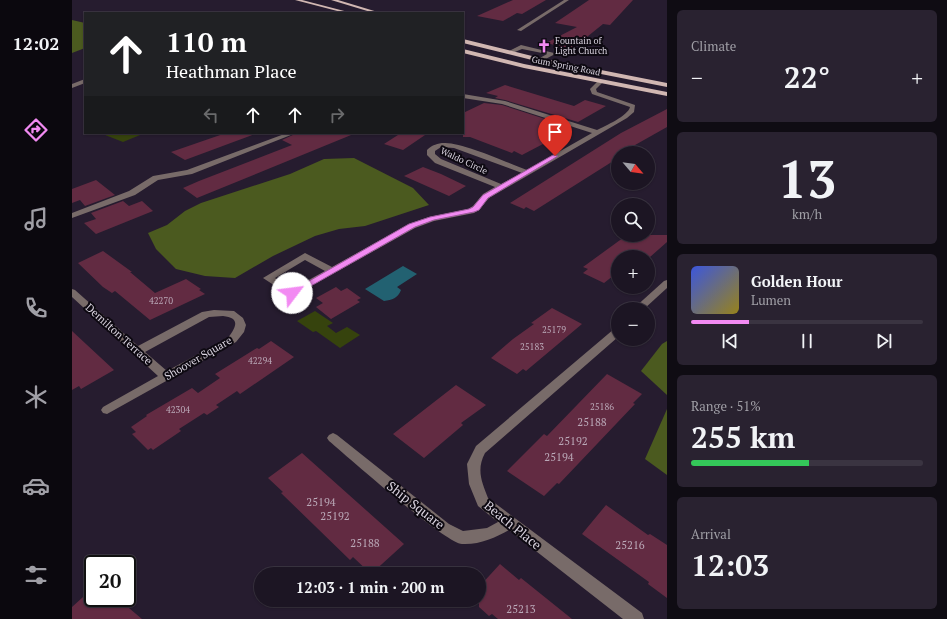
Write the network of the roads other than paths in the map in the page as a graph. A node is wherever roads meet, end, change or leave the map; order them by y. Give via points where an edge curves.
1 (297, 0) edge
2 (333, 0) edge
3 (567, 0) edge
4 (346, 12) edge
5 (375, 12) edge
6 (518, 30) dead end
7 (464, 41) edge
8 (464, 51) edge
9 (508, 54) junction
10 (540, 60) junction
11 (84, 81) edge
12 (600, 82) junction
13 (656, 83) junction
14 (667, 84) edge
15 (72, 86) edge
16 (652, 91) junction
17 (667, 94) edge
18 (464, 96) edge
19 (596, 132) junction
20 (291, 134) edge
21 (527, 172) junction
22 (501, 187) junction
23 (72, 216) edge
24 (331, 270) junction
25 (667, 283) edge
26 (72, 292) edge
27 (646, 302) edge
28 (611, 337) edge
29 (137, 351) junction
30 (166, 377) junction
31 (107, 410) dead end
32 (333, 438) dead end
33 (508, 523) junction
34 (636, 619) edge

1 - 4 main road
2 - 5 main road
3 - 6 street
7 - 9 main road, Gum Spring Road
8 - 12 main road, Gum Spring Road
9 - 10 main road, Gum Spring Road
9 - 10 street via 521,47 552,54
10 - 13 main road, Gum Spring Road
11 - 15 street
12 - 16 main road, Gum Spring Road
12 - 19 street via 593,89 594,92 633,106 632,111 625,117
13 - 14 main road, Gum Spring Road
13 - 16 street
16 - 17 main road, Gum Spring Road
18 - 19 street via 503,102
19 - 21 street
20 - 23 street via 189,172 156,178 127,195
21 - 22 street
21 - 22 street, Waldo Circle via 456,146 446,144 431,150 431,154 438,161
22 - 24 street via 486,196 476,208 412,226
24 - 24 street via 292,293 268,278 305,256
25 - 27 street
26 - 29 street, Demilton Terrace
28 - 33 street, Beach Place via 480,450 473,464 476,484 483,502
29 - 30 street, Demilton Terrace
29 - 30 street, Shoover Square via 206,314 230,312 238,318 240,329 232,340
30 - 31 street, Shoover Square
32 - 33 street, Ship Square via 444,528 462,538 488,534
33 - 34 street, Beach Place

